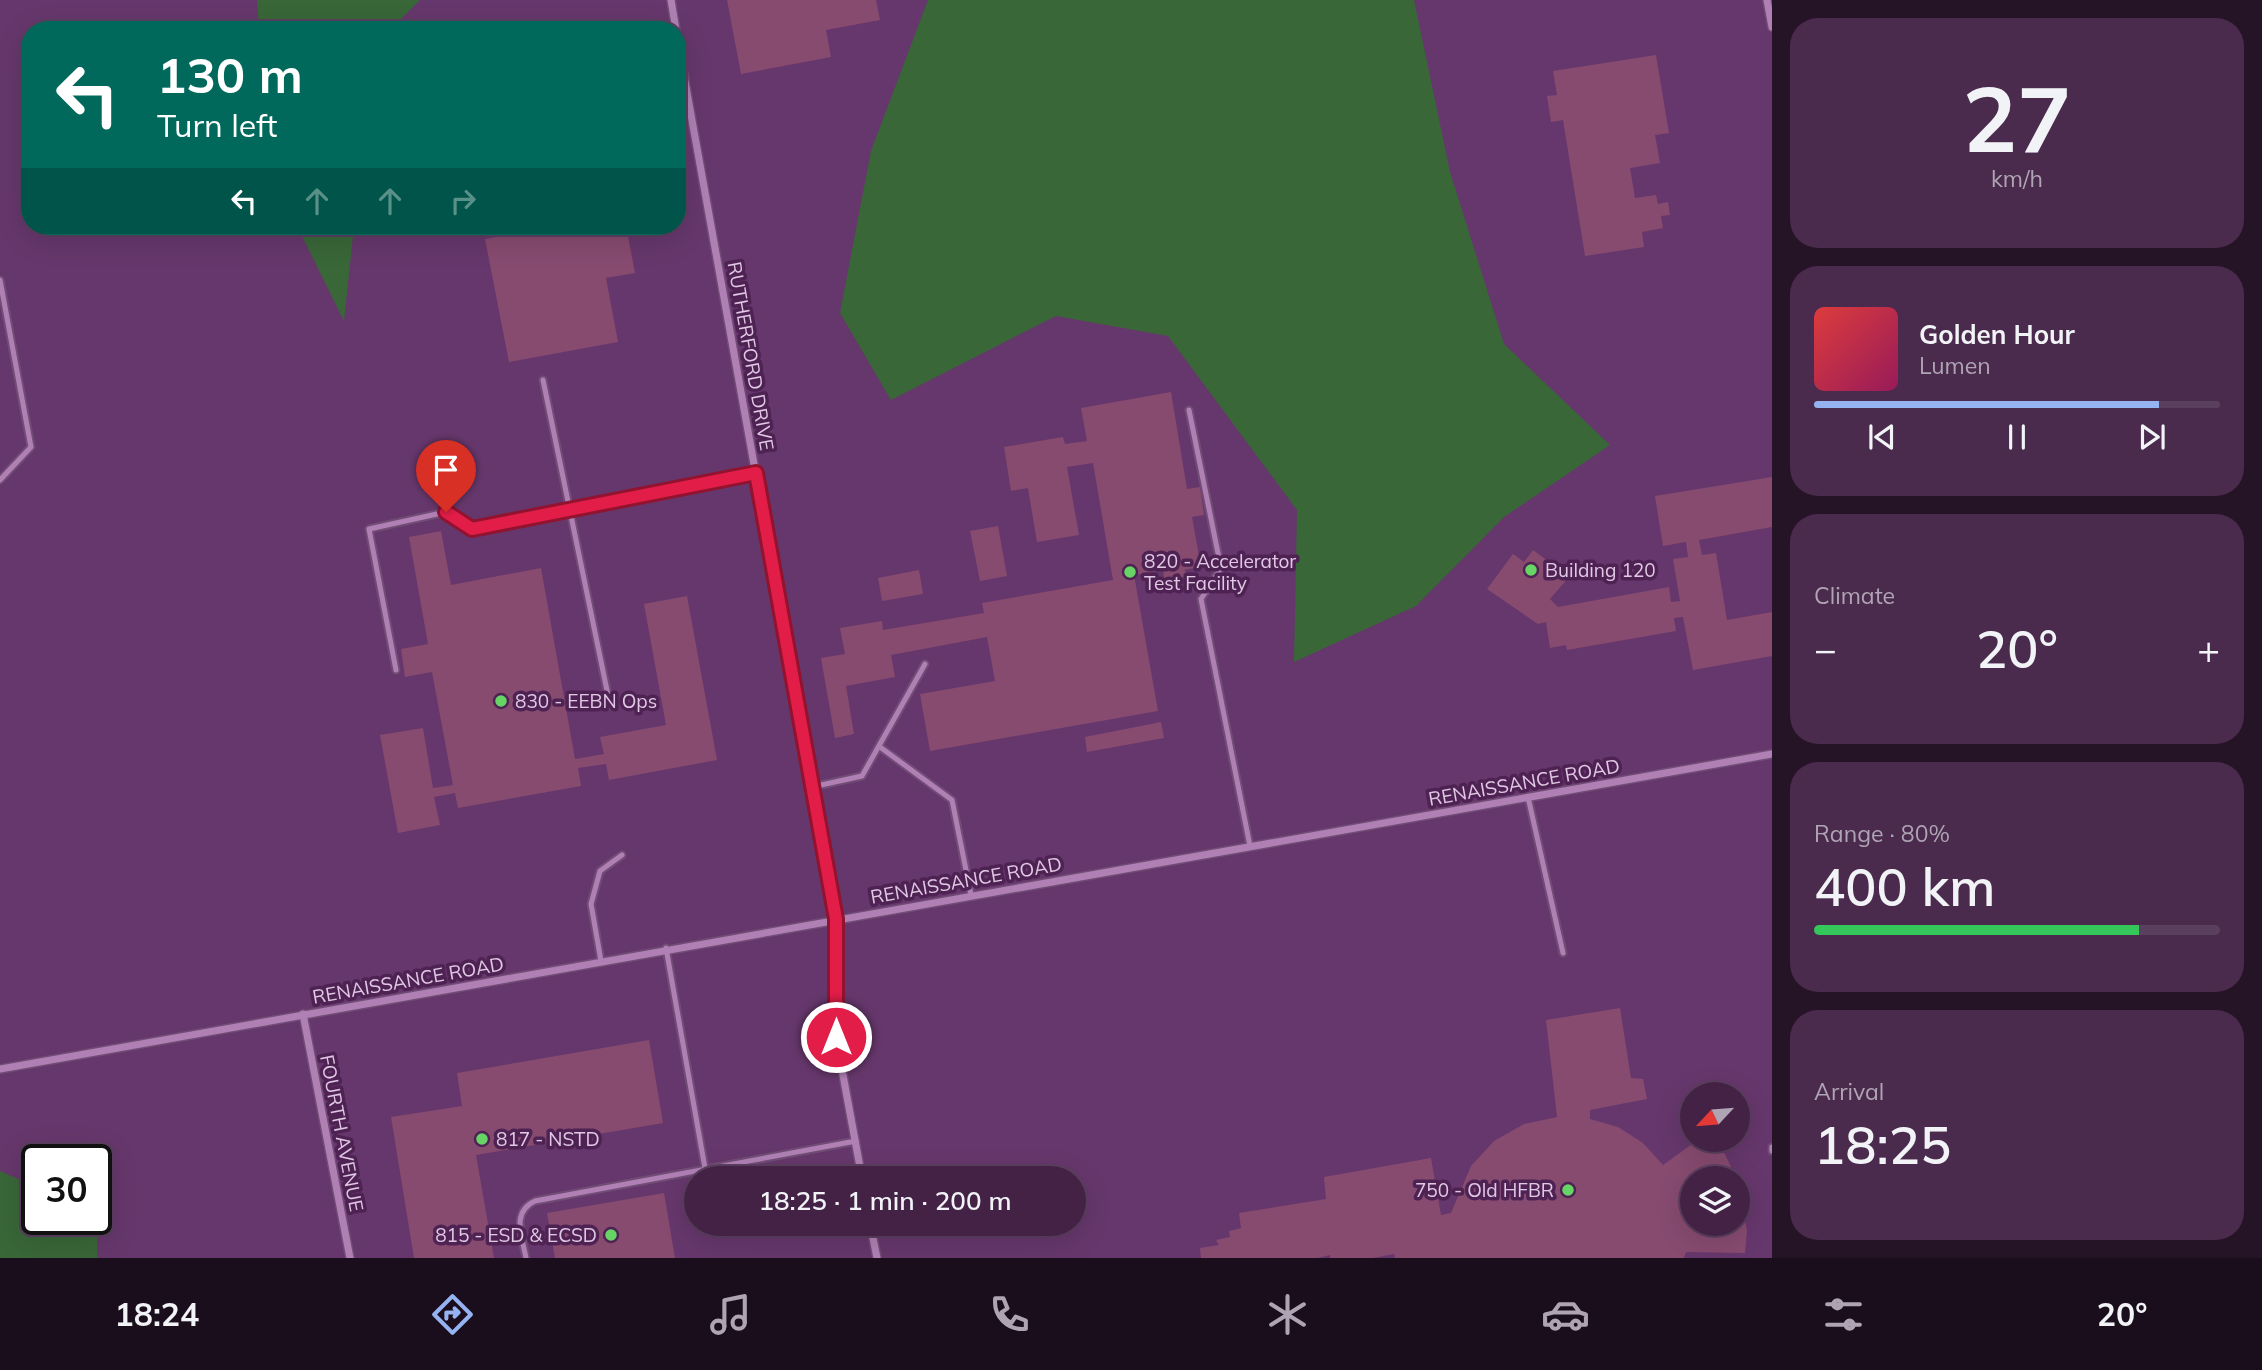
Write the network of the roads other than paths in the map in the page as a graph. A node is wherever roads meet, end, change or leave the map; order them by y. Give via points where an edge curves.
1 (671, 0) edge
2 (1767, 0) edge
3 (674, 21) edge
4 (1772, 27) edge
5 (686, 87) edge
6 (0, 280) edge
7 (543, 380) dead end
8 (1189, 410) dead end
9 (756, 473) junction
10 (0, 480) edge
11 (570, 510) junction
12 (925, 664) dead end
13 (396, 670) dead end
14 (610, 705) dead end
15 (880, 747) junction
16 (1772, 754) edge
17 (812, 787) junction
18 (1528, 797) junction
19 (1250, 846) junction
20 (622, 855) dead end
21 (971, 895) junction
22 (836, 919) junction
23 (666, 948) junction
24 (1563, 953) dead end
25 (601, 961) junction
26 (303, 1014) junction
27 (0, 1069) edge
28 (856, 1141) junction
29 (705, 1166) edge
30 (716, 1166) edge
31 (860, 1166) edge
32 (684, 1172) edge
33 (873, 1236) edge
34 (349, 1258) edge
35 (526, 1258) edge
36 (877, 1258) edge

1 - 3 street
2 - 4 street
5 - 9 street, RUTHERFORD DRIVE
6 - 10 lane via 31,447
7 - 11 lane
8 - 19 lane via 1221,568 1201,599
9 - 11 lane
9 - 17 street, RUTHERFORD DRIVE
11 - 13 lane via 472,529 446,512 369,529
11 - 14 lane
12 - 15 lane
15 - 17 lane via 862,776
15 - 21 lane via 952,800
16 - 18 street, RENAISSANCE ROAD
17 - 22 street, RUTHERFORD DRIVE
18 - 19 street, RENAISSANCE ROAD
18 - 24 lane
19 - 21 street, RENAISSANCE ROAD
20 - 25 lane via 600,871 591,904
21 - 22 street, RENAISSANCE ROAD
22 - 23 street, RENAISSANCE ROAD
22 - 28 street, RUTHERFORD DRIVE via 836,1037
23 - 25 street, RENAISSANCE ROAD
23 - 29 lane
25 - 26 street, RENAISSANCE ROAD
26 - 27 street, RENAISSANCE ROAD
26 - 34 street, FOURTH AVENUE
28 - 30 lane
28 - 31 street, RUTHERFORD DRIVE
32 - 35 lane via 524,1206 519,1217
33 - 36 street

